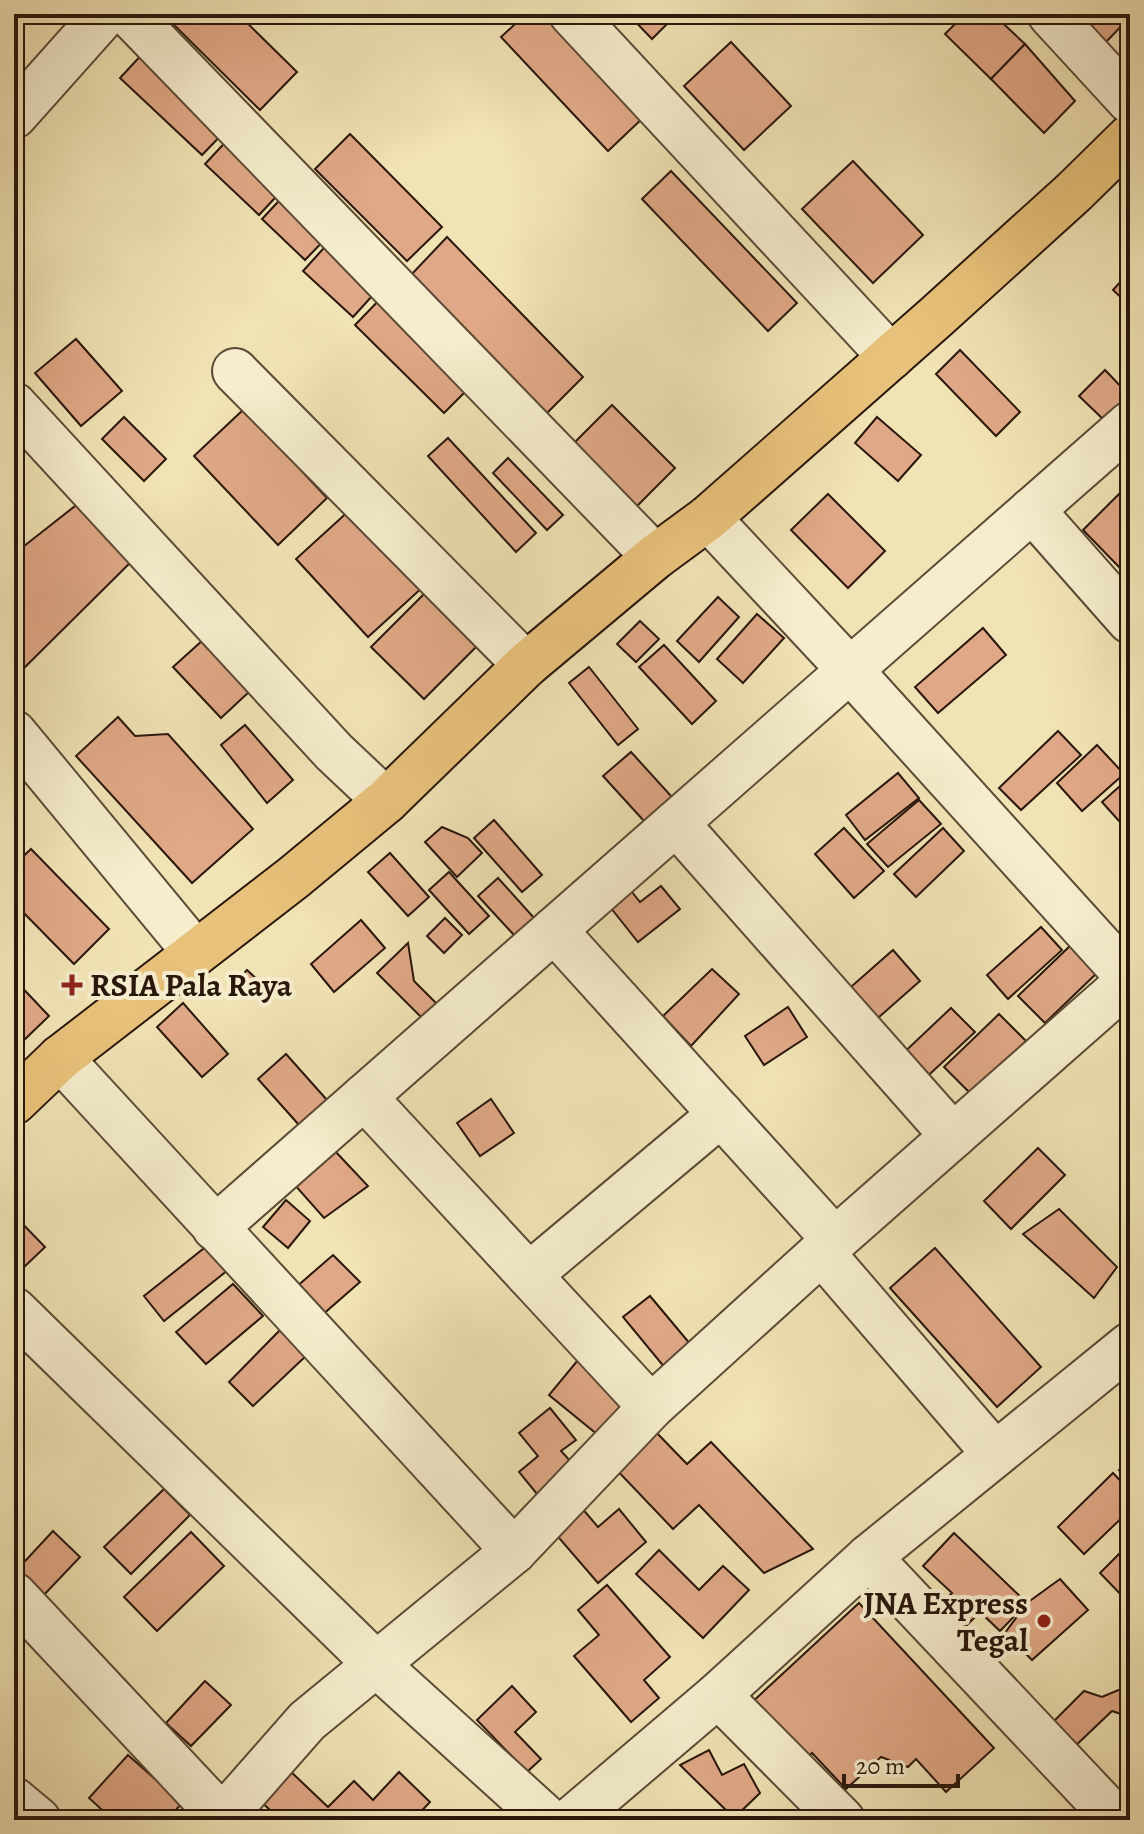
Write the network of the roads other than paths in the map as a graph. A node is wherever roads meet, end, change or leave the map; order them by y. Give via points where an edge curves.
1 (105, 14) edge
2 (129, 14) edge
3 (572, 14) edge
4 (1050, 14) edge
5 (1130, 101) edge
6 (14, 116) edge
7 (1130, 137) edge
8 (891, 357) junction
9 (235, 371) dead end
10 (14, 405) edge
11 (1130, 424) edge
12 (1032, 510) junction
13 (708, 518) junction
14 (655, 557) junction
15 (1130, 621) edge
16 (526, 665) junction
17 (849, 669) junction
18 (14, 733) edge
19 (386, 801) junction
20 (676, 823) junction
21 (554, 930) junction
22 (195, 952) junction
23 (1130, 979) edge
24 (60, 1058) junction
25 (364, 1097) junction
26 (14, 1102) edge
27 (721, 1114) junction
28 (953, 1136) junction
29 (215, 1228) junction
30 (828, 1246) junction
31 (529, 1275) junction
32 (14, 1310) edge
33 (1130, 1345) edge
34 (651, 1407) junction
35 (995, 1454) junction
36 (514, 1551) junction
37 (869, 1557) junction
38 (14, 1595) edge
39 (377, 1665) junction
40 (718, 1695) junction
41 (14, 1800) edge
42 (221, 1819) edge
43 (38, 1820) edge
44 (548, 1820) edge
45 (571, 1820) edge
46 (842, 1820) edge
47 (1117, 1820) edge

1 - 6 street
2 - 14 street
3 - 8 street
4 - 5 street
7 - 8 main road
8 - 13 main road
9 - 16 street
10 - 19 street via 323,740
11 - 12 street
12 - 15 street
12 - 17 street
13 - 14 main road
13 - 17 street
14 - 16 main road
16 - 19 main road
17 - 20 street
17 - 23 street
18 - 22 street
19 - 22 main road
20 - 21 street
20 - 28 street
21 - 25 street
21 - 27 street
22 - 24 main road
23 - 28 street
24 - 26 main road
24 - 29 street
25 - 29 street
25 - 31 street
27 - 30 street
27 - 31 street
28 - 30 street
29 - 36 street
30 - 34 street
30 - 35 street
31 - 34 street
32 - 39 street
33 - 35 street
34 - 36 street
35 - 37 street
36 - 39 street
37 - 40 street
37 - 47 street
38 - 42 street
39 - 42 street via 307,1721
39 - 44 street
40 - 45 street
40 - 46 street
41 - 43 street

